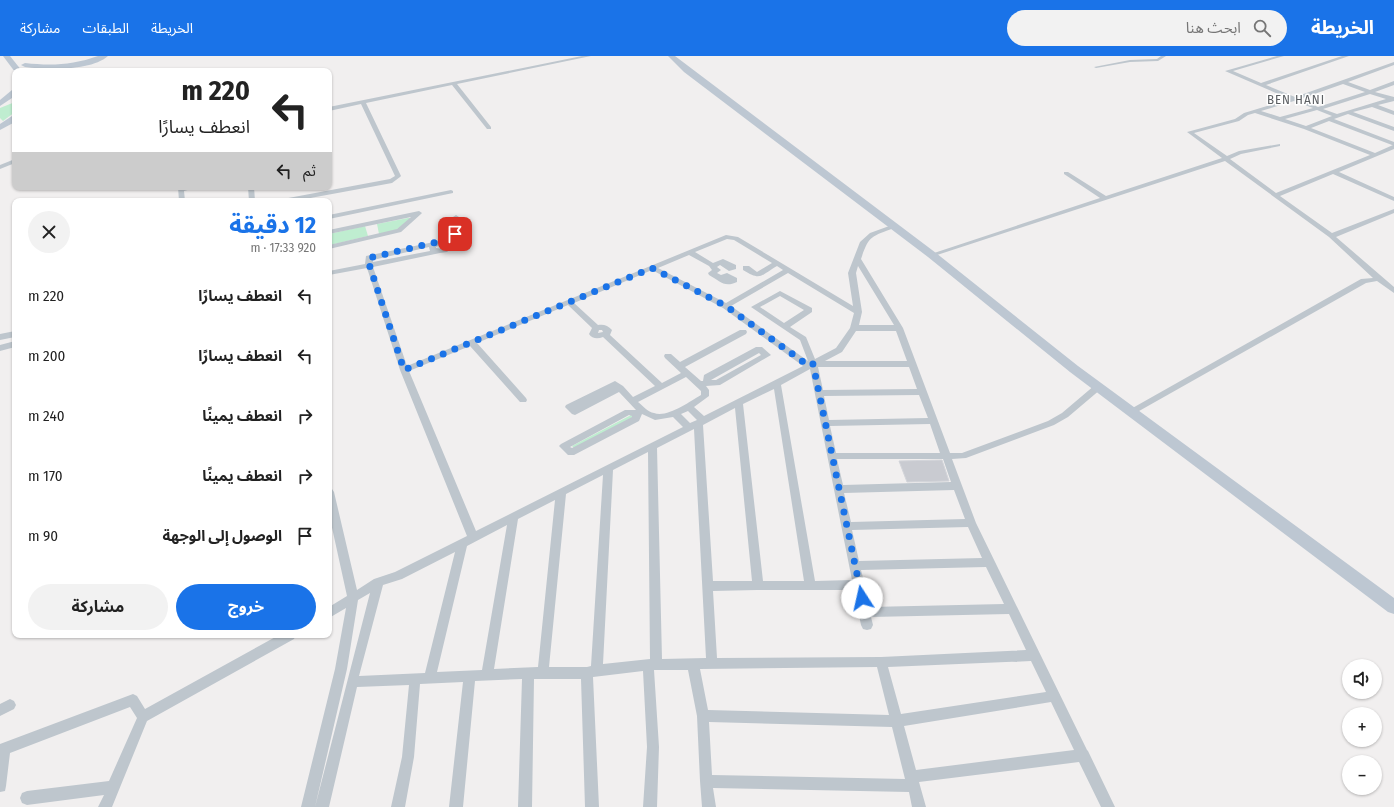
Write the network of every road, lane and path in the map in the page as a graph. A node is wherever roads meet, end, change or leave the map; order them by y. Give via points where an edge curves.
1 (6, 56) edge
2 (105, 56) edge
3 (110, 56) edge
4 (589, 56) edge
5 (671, 56) edge
6 (1164, 56) edge
7 (1282, 56) edge
8 (1347, 56) edge
9 (88, 62) junction
10 (1394, 64) edge
11 (25, 65) edge
12 (1096, 67) dead end
13 (16, 68) edge
14 (73, 68) edge
15 (79, 68) edge
16 (1343, 82) junction
17 (453, 83) junction
18 (1394, 83) edge
19 (1260, 85) junction
20 (1371, 92) junction
21 (12, 95) edge
22 (1293, 99) junction
23 (1393, 99) edge
24 (12, 101) edge
25 (363, 102) junction
26 (0, 105) edge
27 (1372, 105) junction
28 (332, 108) edge
29 (1315, 108) junction
30 (1255, 111) junction
31 (1348, 112) junction
32 (1394, 113) edge
33 (12, 116) edge
34 (1336, 116) junction
35 (1280, 119) junction
36 (1329, 119) junction
37 (12, 120) edge
38 (0, 122) edge
39 (0, 128) edge
40 (489, 128) dead end
41 (1306, 128) junction
42 (1394, 129) edge
43 (1278, 145) dead end
44 (1394, 146) edge
45 (1376, 155) junction
46 (1225, 159) junction
47 (12, 162) edge
48 (0, 167) edge
49 (1334, 172) junction
50 (1066, 173) dead end
51 (451, 192) dead end
52 (1276, 195) junction
53 (298, 198) edge
54 (314, 198) edge
55 (314, 198) edge
56 (1106, 198) junction
57 (1394, 199) edge
58 (366, 210) junction
59 (1394, 211) edge
60 (332, 216) edge
61 (456, 217) dead end
62 (370, 224) junction
63 (892, 227) junction
64 (332, 231) edge
65 (1331, 236) junction
66 (374, 237) junction
67 (449, 242) junction
68 (434, 244) junction
69 (332, 246) edge
70 (436, 252) junction
71 (690, 252) junction
72 (932, 255) junction
73 (857, 258) junction
74 (369, 261) junction
75 (777, 263) junction
76 (332, 267) edge
77 (652, 268) junction
78 (746, 268) dead end
79 (788, 270) junction
80 (332, 272) edge
81 (721, 278) dead end
82 (1379, 279) junction
83 (1394, 291) edge
84 (569, 302) junction
85 (726, 306) junction
86 (858, 312) junction
87 (784, 327) junction
88 (854, 328) junction
89 (899, 328) junction
90 (742, 332) dead end
91 (12, 335) edge
92 (0, 337) edge
93 (472, 343) junction
94 (12, 346) edge
95 (0, 348) edge
96 (668, 356) dead end
97 (913, 364) junction
98 (811, 365) junction
99 (680, 366) junction
100 (404, 370) junction
101 (688, 373) junction
102 (704, 384) junction
103 (777, 384) junction
104 (1098, 386) junction
105 (660, 387) junction
106 (620, 388) junction
107 (923, 392) junction
108 (820, 393) junction
109 (523, 400) dead end
110 (633, 401) junction
111 (739, 403) junction
112 (688, 406) junction
113 (640, 411) junction
114 (1132, 412) junction
115 (674, 413) junction
116 (934, 421) junction
117 (826, 422) junction
118 (697, 424) junction
119 (652, 446) junction
120 (832, 456) junction
121 (947, 456) junction
122 (608, 468) junction
123 (958, 486) junction
124 (840, 489) junction
125 (561, 493) junction
126 (332, 505) edge
127 (513, 517) junction
128 (971, 523) junction
129 (847, 526) junction
130 (473, 537) junction
131 (462, 543) junction
132 (990, 562) junction
133 (856, 566) junction
134 (378, 582) junction
135 (810, 585) junction
136 (860, 585) junction
137 (708, 586) junction
138 (758, 586) junction
139 (353, 598) junction
140 (1394, 607) edge
141 (1012, 609) junction
142 (332, 611) edge
143 (864, 612) junction
144 (866, 625) dead end
145 (285, 638) edge
146 (1034, 655) junction
147 (881, 662) junction
148 (693, 664) junction
149 (712, 664) junction
150 (652, 665) junction
151 (592, 671) junction
152 (542, 672) junction
153 (528, 673) junction
154 (487, 675) junction
155 (470, 676) junction
156 (430, 678) junction
157 (414, 679) junction
158 (352, 682) junction
159 (1054, 696) junction
160 (703, 716) junction
161 (143, 717) junction
162 (896, 721) junction
163 (2, 750) edge
164 (1084, 755) junction
165 (706, 781) junction
166 (912, 782) junction
167 (0, 786) edge
168 (113, 787) junction
169 (27, 798) dead end
170 (105, 807) edge
171 (308, 807) edge
172 (322, 807) edge
173 (398, 807) edge
174 (456, 807) edge
175 (525, 807) edge
176 (592, 807) edge
177 (650, 807) edge
178 (709, 807) edge
179 (918, 807) edge
180 (1108, 807) edge

1 - 13 street
2 - 9 street
3 - 15 street
4 - 17 street
5 - 63 street
6 - 12 street via 1158,60 1130,61
7 - 19 street via 1228,71
8 - 19 street
9 - 11 street via 52,68
9 - 14 street
10 - 16 street
16 - 20 street
16 - 22 street
17 - 25 street
17 - 40 street
18 - 20 street
19 - 22 street
20 - 23 street
20 - 29 street
21 - 26 street
22 - 29 street
22 - 30 street
23 - 27 street
24 - 26 street
25 - 28 street
25 - 54 street via 398,176 392,181
27 - 31 street
27 - 32 street
29 - 34 street
29 - 35 street
30 - 35 street
30 - 46 street via 1237,120 1190,132
31 - 34 street
31 - 42 street
33 - 38 street
34 - 36 street
35 - 41 street
36 - 41 street
36 - 44 street
37 - 39 street
41 - 45 street
43 - 46 street via 1239,153
44 - 45 street
45 - 49 street
46 - 52 street
46 - 56 street
47 - 48 street
49 - 52 street
49 - 57 street
50 - 56 street
51 - 58 street
52 - 65 street
53 - 55 street via 314,195
56 - 72 street
58 - 60 street
58 - 62 street
59 - 65 street
61 - 67 street via 458,228
62 - 64 street
62 - 66 street
62 - 66 street via 419,213 399,231
63 - 72 street
63 - 73 street via 872,234 863,242
65 - 82 street
66 - 69 street
67 - 68 street via 441,241
67 - 70 street via 449,249
68 - 70 street via 431,248
68 - 74 street
70 - 74 street
71 - 75 street via 726,236 736,238
71 - 77 street
71 - 81 street via 716,264 712,267 717,270 712,273
72 - 104 street
73 - 86 street via 852,273
73 - 89 street
74 - 76 street
74 - 80 street
74 - 100 street
75 - 78 street via 757,274
75 - 79 street
77 - 84 street
77 - 85 street
79 - 85 street
79 - 86 street
82 - 83 street
82 - 114 street via 1364,281
84 - 93 street
84 - 105 street via 596,328 593,334 605,335
85 - 98 street
86 - 88 street
87 - 87 street via 809,310 780,293 755,307
87 - 98 street via 803,339
88 - 89 street
88 - 98 street via 839,350
89 - 97 street
90 - 99 street
91 - 92 street
93 - 100 street
93 - 109 street
94 - 95 street
96 - 99 street
97 - 98 street
97 - 107 street
98 - 103 street
98 - 108 street
99 - 101 street
100 - 130 street
101 - 102 street
101 - 105 street
102 - 102 street via 717,383 767,355 759,349 707,377
102 - 112 street via 705,396
103 - 111 street
103 - 135 street
104 - 114 street
104 - 121 street via 1065,415 1050,423 963,456
105 - 110 street
106 - 106 street via 575,412 569,407 615,384
106 - 110 street
107 - 108 street
107 - 116 street
108 - 117 street
110 - 113 street
111 - 118 street
111 - 138 street
112 - 115 street
112 - 118 street
113 - 113 street via 636,419 571,453 564,446 628,412
113 - 115 street via 650,416 666,418
114 - 140 street
115 - 118 street
116 - 117 street
116 - 121 street
117 - 120 street
118 - 119 street
118 - 137 street
119 - 122 street
119 - 150 street
120 - 121 street
120 - 124 street
121 - 123 street
122 - 125 street
122 - 151 street
123 - 124 street
123 - 128 street
124 - 129 street
125 - 127 street
125 - 152 street
126 - 139 street
127 - 130 street
127 - 154 street
128 - 129 street
128 - 132 street
129 - 133 street
130 - 131 street
131 - 134 street via 398,576
131 - 156 street
132 - 133 street
132 - 141 street
133 - 136 street
134 - 139 street
134 - 158 street
135 - 136 street
135 - 138 street
136 - 143 street
137 - 138 street
137 - 149 street
139 - 142 street
139 - 171 street via 341,669
141 - 143 street
141 - 146 street
143 - 144 street
145 - 161 street
146 - 147 street
146 - 159 street
147 - 149 street
147 - 162 street
148 - 149 street
148 - 150 street
148 - 160 street
150 - 151 street
150 - 177 street
151 - 152 street
151 - 176 street
152 - 153 street
153 - 154 street
153 - 175 street
154 - 155 street
155 - 156 street
155 - 174 street
156 - 157 street
157 - 158 street
157 - 173 street via 408,758
158 - 172 street
159 - 162 street
159 - 164 street
160 - 162 street
160 - 165 street
161 - 163 street via 133,700
161 - 168 street
162 - 166 street
163 - 167 street
164 - 166 street
164 - 180 street
165 - 166 street
165 - 178 street
166 - 179 street
168 - 169 street
168 - 170 street

